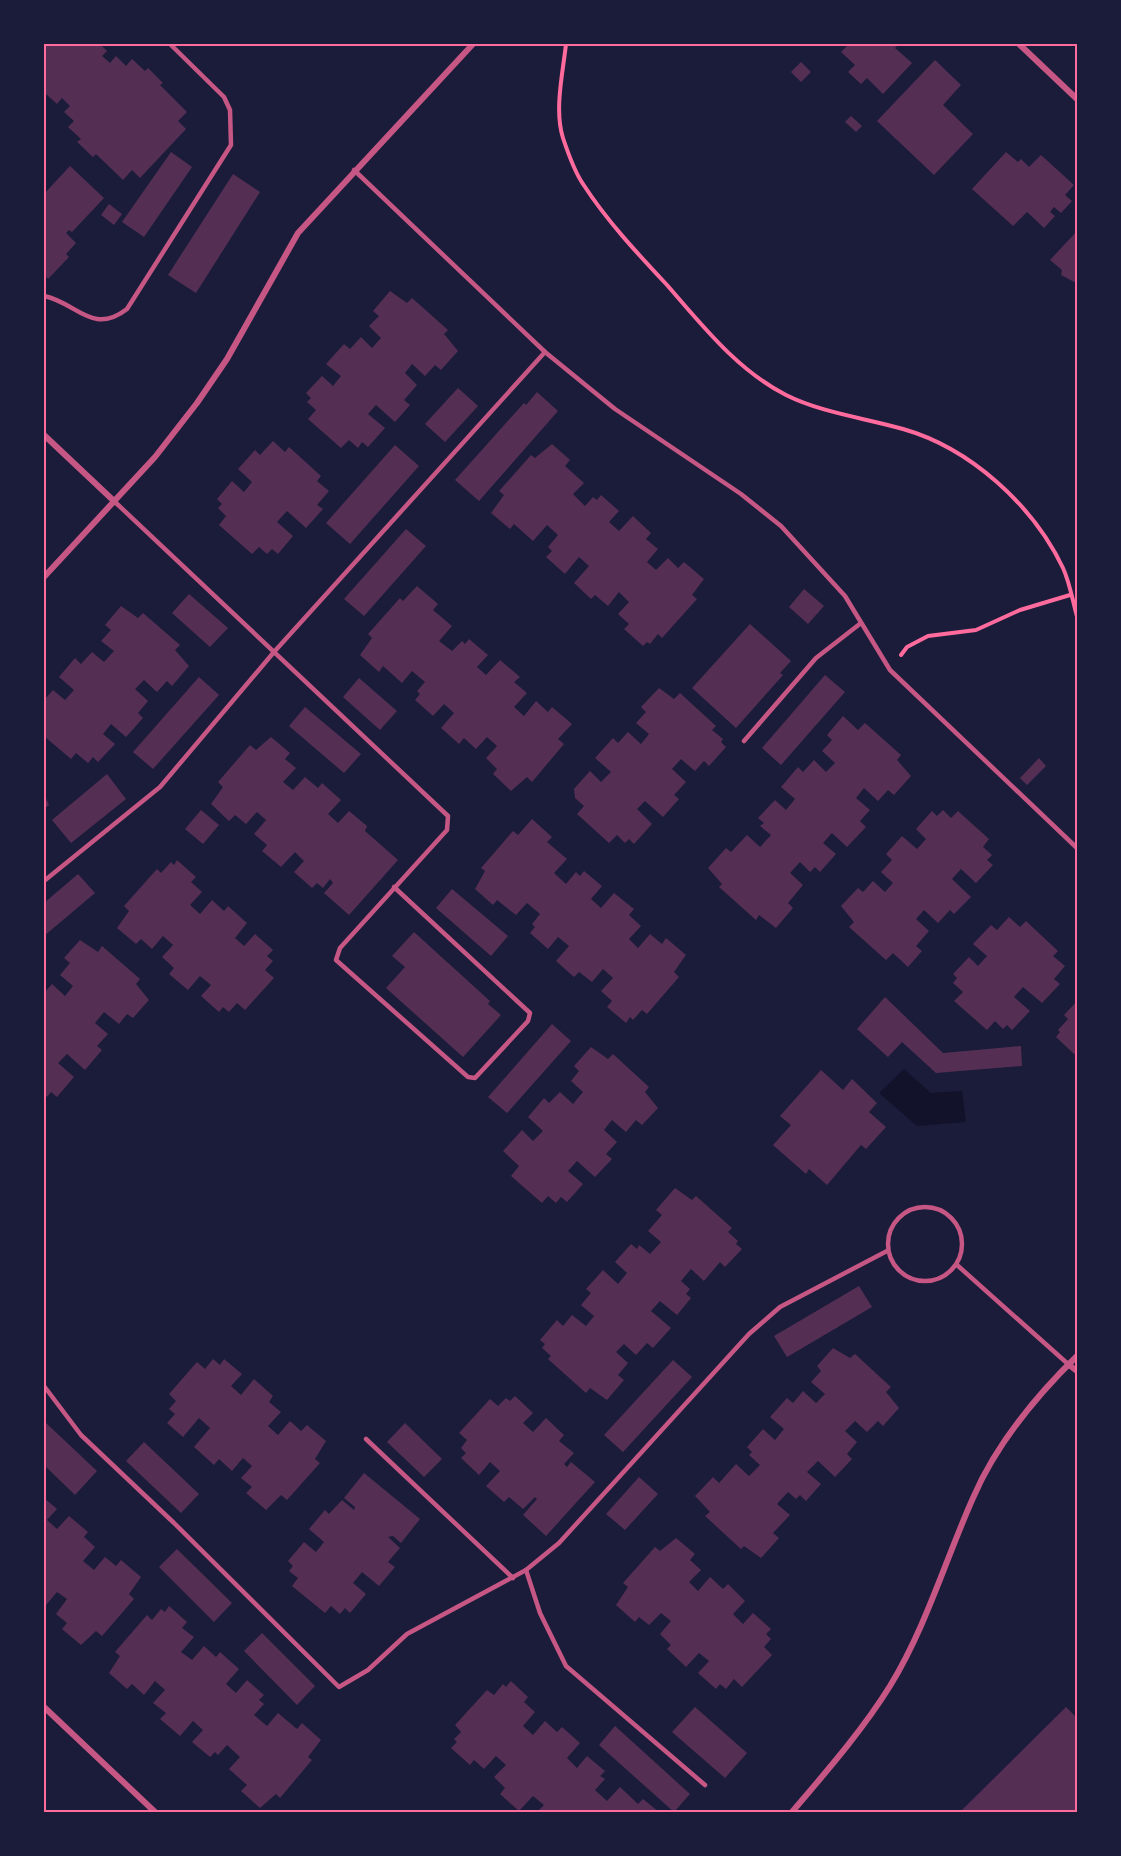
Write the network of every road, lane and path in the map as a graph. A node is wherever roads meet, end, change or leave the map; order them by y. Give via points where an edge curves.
1 (170, 44) edge
2 (474, 44) edge
3 (566, 44) edge
4 (1019, 44) edge
5 (1077, 100) edge
6 (354, 170) junction
7 (44, 296) edge
8 (545, 352) junction
9 (44, 435) edge
10 (115, 502) junction
11 (44, 577) edge
12 (1070, 595) junction
13 (1077, 620) edge
14 (861, 623) junction
15 (274, 652) junction
16 (890, 670) junction
17 (744, 741) dead end
18 (1077, 849) edge
19 (44, 881) edge
20 (394, 887) junction
21 (887, 1251) junction
22 (957, 1265) junction
23 (1077, 1355) edge
24 (1068, 1364) junction
25 (1077, 1372) edge
26 (44, 1386) edge
27 (366, 1439) dead end
28 (526, 1570) junction
29 (513, 1578) junction
30 (44, 1707) edge
31 (705, 1785) dead end
32 (155, 1812) edge
33 (792, 1812) edge

1 - 7 lane via 224,97 230,110 231,145 126,309 117,317 94,320
2 - 6 street
3 - 12 path via 560,104 562,136 581,182 612,225 728,353 766,384 788,396 905,429 949,447 991,478 1036,522 1064,569
4 - 5 street
6 - 8 lane
6 - 10 street via 298,233 227,359 197,403
8 - 14 lane via 615,409 741,494 781,526 846,596
8 - 15 lane
9 - 10 street
10 - 11 street
10 - 15 lane
12 - 13 path
12 - 16 path via 1020,610 976,630 928,636 907,647
14 - 16 lane
14 - 17 lane via 816,658
15 - 19 lane via 160,787
15 - 20 lane via 448,816 447,830
16 - 18 lane
20 - 20 lane via 340,948 336,960 468,1077 476,1078 528,1021 530,1013
21 - 22 lane via 897,1271 918,1282 940,1279
21 - 22 lane via 889,1230 902,1213 922,1206 942,1210 958,1224 964,1245
21 - 28 lane via 780,1307 749,1334 559,1543
22 - 24 lane
23 - 24 street
24 - 25 street
24 - 33 street via 1019,1419 974,1496 938,1590 890,1686 846,1748
26 - 29 lane via 81,1435 339,1686 368,1670 407,1634
27 - 29 lane
28 - 29 lane
28 - 31 lane via 540,1613 566,1666
30 - 32 street

